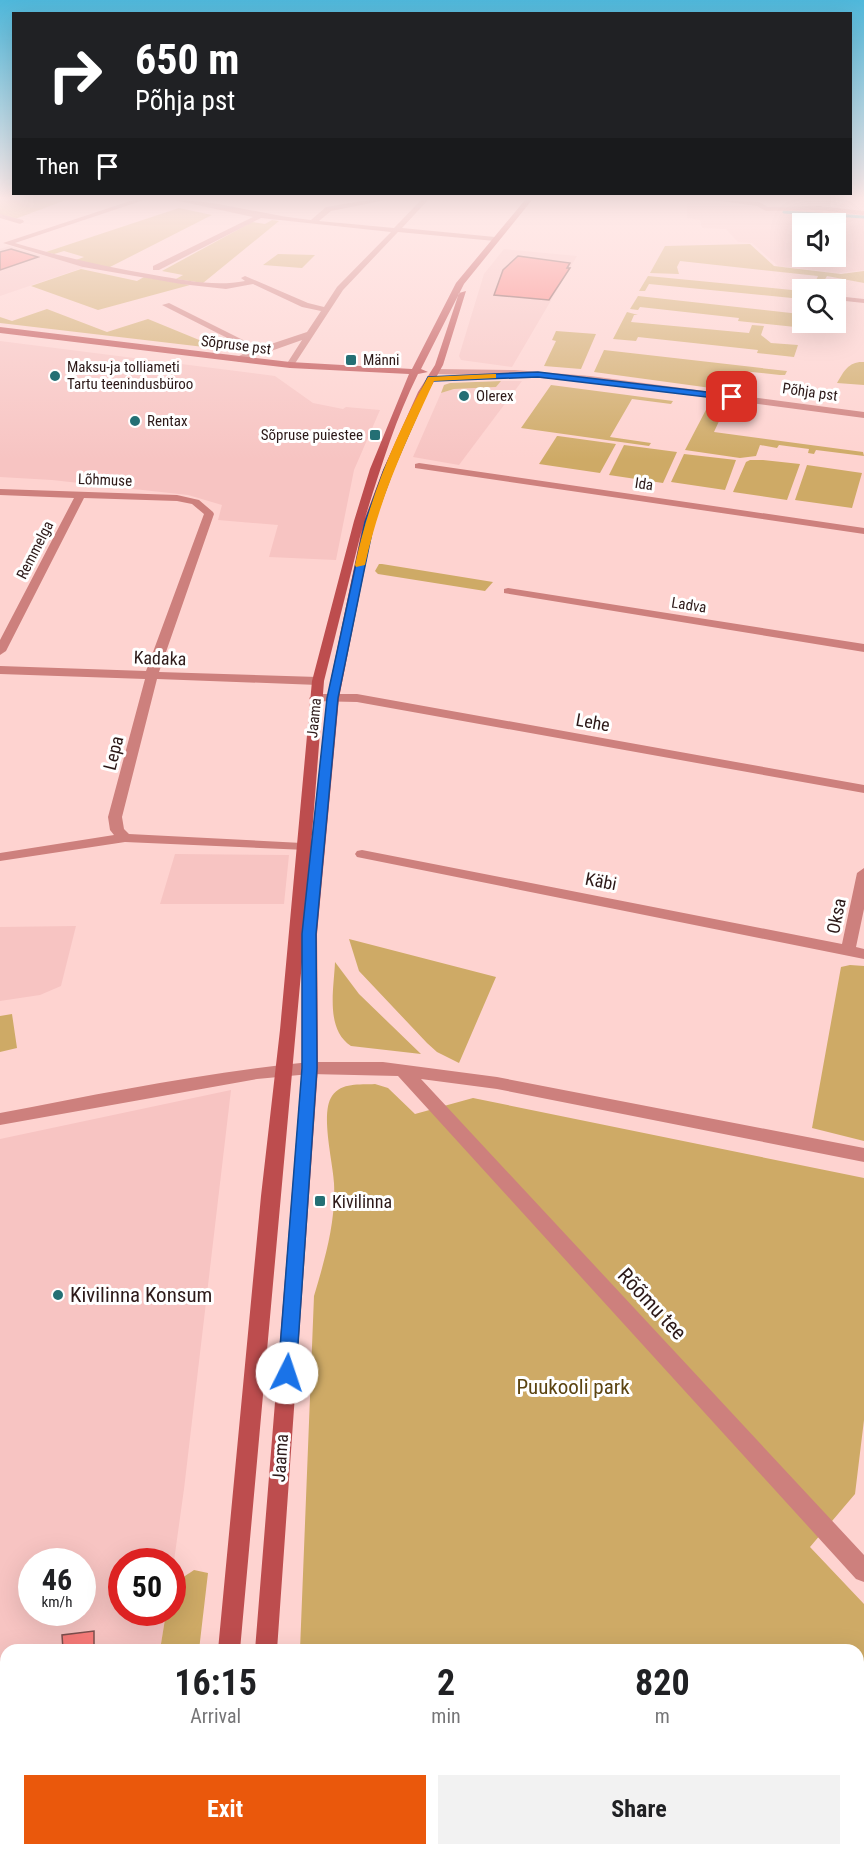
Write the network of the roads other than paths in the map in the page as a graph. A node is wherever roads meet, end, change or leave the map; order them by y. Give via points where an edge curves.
1 (264, 287) edge
2 (342, 287) edge
3 (458, 287) edge
4 (466, 287) edge
5 (846, 299) edge
6 (864, 301) edge
7 (166, 305) dead end
8 (326, 310) junction
9 (0, 330) edge
10 (311, 333) junction
11 (290, 342) junction
12 (306, 344) junction
13 (259, 351) junction
14 (443, 355) junction
15 (240, 359) junction
16 (290, 365) junction
17 (486, 372) junction
18 (433, 375) junction
19 (538, 375) junction
20 (413, 376) junction
21 (864, 415) edge
22 (419, 466) dead end
23 (0, 492) edge
24 (81, 494) junction
25 (205, 509) joint
26 (864, 531) edge
27 (508, 591) dead end
28 (864, 648) edge
29 (0, 651) edge
30 (0, 670) edge
31 (151, 675) junction
32 (318, 681) junction
33 (315, 698) junction
34 (333, 698) junction
35 (864, 789) edge
36 (125, 838) junction
37 (302, 847) junction
38 (362, 854) dead end
39 (0, 857) edge
40 (864, 873) edge
41 (832, 947) joint
42 (848, 950) junction
43 (864, 954) edge
44 (310, 1068) junction
45 (283, 1070) junction
46 (403, 1071) junction
47 (0, 1119) edge
48 (864, 1155) edge
49 (864, 1571) edge
50 (230, 1644) edge
51 (266, 1644) edge

1 - 8 street
2 - 8 street
3 - 20 main road, Jaama
4 - 14 main road, Jaama
5 - 6 street
7 - 13 street
8 - 10 street
9 - 15 main road, Sõpruse pst
10 - 11 street
10 - 12 street
11 - 12 street
11 - 13 street
12 - 16 street
13 - 15 street
14 - 17 street via 457,365
14 - 18 main road, Jaama
15 - 16 main road, Sõpruse pst
16 - 20 main road, Sõpruse pst via 356,375
17 - 18 street, Põhja pst
17 - 19 street, Põhja pst
18 - 19 street, Põhja pst
18 - 20 main road, Sõpruse pst
18 - 34 main road, Jaama via 388,470 369,522
19 - 21 street, Põhja pst
20 - 32 main road, Jaama via 365,500
22 - 26 street, Ida
23 - 24 street, Lõhmuse
24 - 25 street, Lõhmuse via 177,498 198,501
24 - 29 street, Remmelga
25 - 31 street, Lepa via 209,514
27 - 28 street, Ladva
30 - 31 street, Kadaka
31 - 32 street, Kadaka
31 - 36 street, Lepa via 115,817 117,830
32 - 33 main road, Jaama
33 - 34 street, Lehe
33 - 37 main road, Jaama
34 - 35 street, Lehe via 357,698
34 - 44 main road, Jaama via 309,934
36 - 37 street
36 - 39 street
37 - 45 main road, Jaama
38 - 41 street, Käbi
40 - 42 street, Oksa
41 - 42 street, Oksa
42 - 43 street
44 - 45 street
44 - 46 street
44 - 51 main road, Jaama
45 - 47 street
45 - 50 main road, Jaama
46 - 48 street via 498,1083
46 - 49 street, Rõõmu tee

